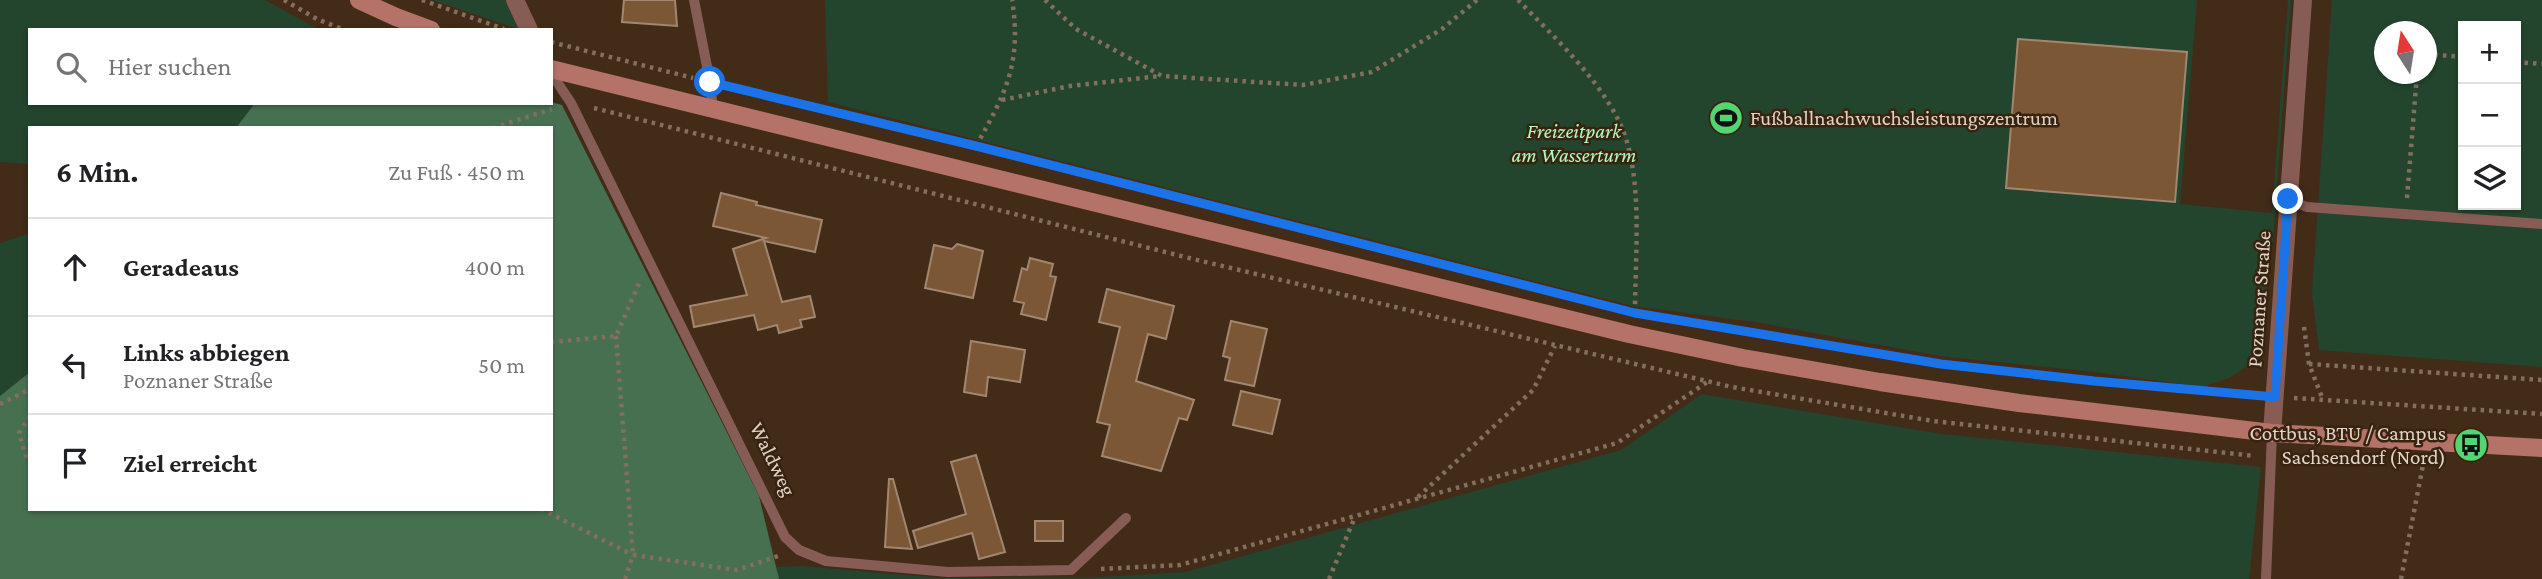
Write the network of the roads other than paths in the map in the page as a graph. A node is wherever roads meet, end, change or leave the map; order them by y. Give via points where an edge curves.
1 (359, 0) edge
2 (515, 0) edge
3 (694, 0) edge
4 (2303, 0) edge
5 (425, 28) edge
6 (528, 28) edge
7 (553, 71) edge
8 (553, 74) edge
9 (713, 110) junction
10 (2288, 199) junction
11 (2542, 224) edge
12 (2272, 433) junction
13 (2542, 448) edge
14 (1126, 518) dead end
15 (2266, 579) edge

1 - 5 main road
2 - 6 street
3 - 9 lane
4 - 10 street, Poznaner Straße
7 - 9 main road
8 - 14 lane, Waldweg via 785,537 799,550 826,561 947,572 1071,570
9 - 12 main road via 1615,331 1743,358 2019,403
10 - 11 lane via 2307,207
10 - 12 street, Poznaner Straße
12 - 13 main road
12 - 15 lane

